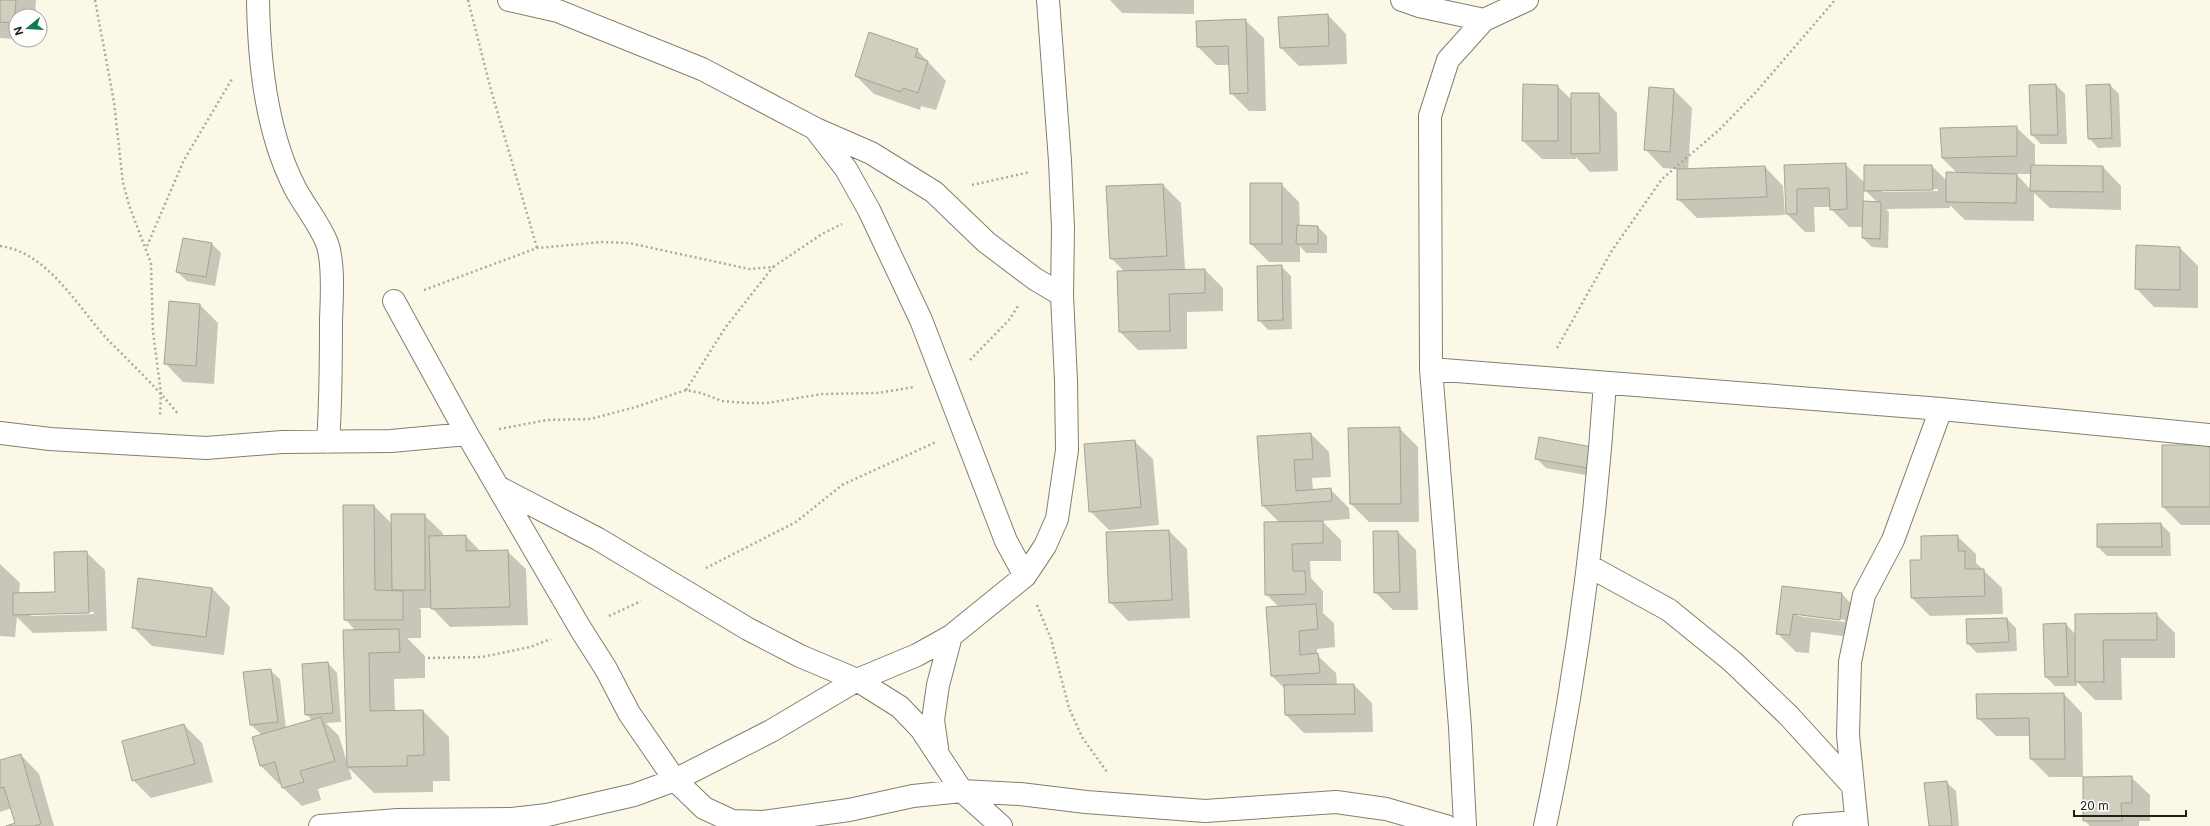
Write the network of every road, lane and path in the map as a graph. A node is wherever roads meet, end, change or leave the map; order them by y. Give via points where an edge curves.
1 (95, 0) edge
2 (258, 0) edge
3 (468, 0) edge
4 (509, 0) edge
5 (1048, 0) edge
6 (1527, 0) edge
7 (1835, 0) edge
8 (1413, 2) edge
9 (1484, 20) junction
10 (259, 34) junction
11 (816, 129) junction
12 (1060, 161) junction
13 (934, 192) junction
14 (869, 210) junction
15 (0, 246) edge
16 (146, 246) junction
17 (537, 248) junction
18 (772, 267) junction
19 (1035, 279) junction
20 (1062, 295) junction
21 (394, 301) joint
22 (1432, 369) junction
23 (944, 378) junction
24 (1540, 378) junction
25 (1605, 383) junction
26 (686, 390) junction
27 (161, 393) junction
28 (1941, 409) junction
29 (964, 431) junction
30 (0, 433) edge
31 (467, 434) junction
32 (2210, 434) edge
33 (328, 442) junction
34 (206, 448) junction
35 (498, 487) junction
36 (1589, 566) junction
37 (1025, 576) junction
38 (672, 583) junction
39 (580, 628) junction
40 (951, 636) junction
41 (428, 658) dead end
42 (857, 680) junction
43 (937, 752) junction
44 (1110, 775) dead end
45 (676, 780) junction
46 (1852, 785) junction
47 (962, 791) junction
48 (1856, 824) edge
49 (321, 826) edge
50 (1001, 826) edge
51 (1446, 826) edge
52 (1465, 826) edge
53 (1545, 826) edge
54 (1804, 826) edge

1 - 16 path via 114,102 123,183
2 - 10 street
3 - 17 path
4 - 11 street via 558,11 702,69
5 - 12 street
6 - 9 street
7 - 24 path via 1756,92 1719,130 1662,179 1611,252
8 - 9 street
9 - 22 street via 1448,60 1430,116
10 - 16 path via 184,160
10 - 33 street via 270,115 281,154 295,188 328,244 332,277 331,402
11 - 13 street via 871,153
11 - 14 street via 846,169
12 - 13 path via 1026,174
12 - 20 street
13 - 19 street via 986,242
14 - 18 path via 822,234
14 - 23 street via 921,320
15 - 27 path via 11,248 38,262 86,311 111,343
16 - 27 path via 153,273 153,332
17 - 18 path via 629,242 749,269
17 - 21 path
18 - 26 path via 726,328
19 - 20 street
19 - 23 path via 1009,320 981,351 964,366
20 - 37 street via 1067,450 1057,519 1045,546
21 - 31 street
22 - 24 street
22 - 52 street via 1460,727
23 - 26 path via 909,389 822,394 767,403 722,401
23 - 29 street
24 - 25 street
25 - 28 street
25 - 36 street via 1600,468
26 - 31 path via 636,408 590,419 547,420
27 - 34 path
28 - 32 street
28 - 46 street via 1893,540 1864,595 1849,668 1848,735
29 - 37 street via 1006,541
29 - 38 path via 917,449 842,485 796,522
30 - 34 street via 58,440
31 - 33 street via 391,441
31 - 35 street
33 - 34 street via 282,442
35 - 38 street via 592,536
35 - 39 street
36 - 46 street via 1669,610 1733,662 1789,716
36 - 53 street via 1558,766
37 - 40 street
37 - 44 path via 1051,640 1064,688 1082,737
38 - 39 path via 644,600
38 - 42 street via 761,636
39 - 41 path via 530,647 482,657
39 - 45 street via 630,713
40 - 42 street via 917,655
40 - 43 street via 938,685 933,720
42 - 43 street via 900,707 921,728
42 - 45 street via 771,731
43 - 47 street
45 - 47 street via 704,808 732,821 762,822 848,810 913,796
45 - 49 street via 619,799 533,817 398,820
46 - 48 street
47 - 50 street
47 - 51 street via 1205,811 1336,802 1386,809
48 - 54 street

